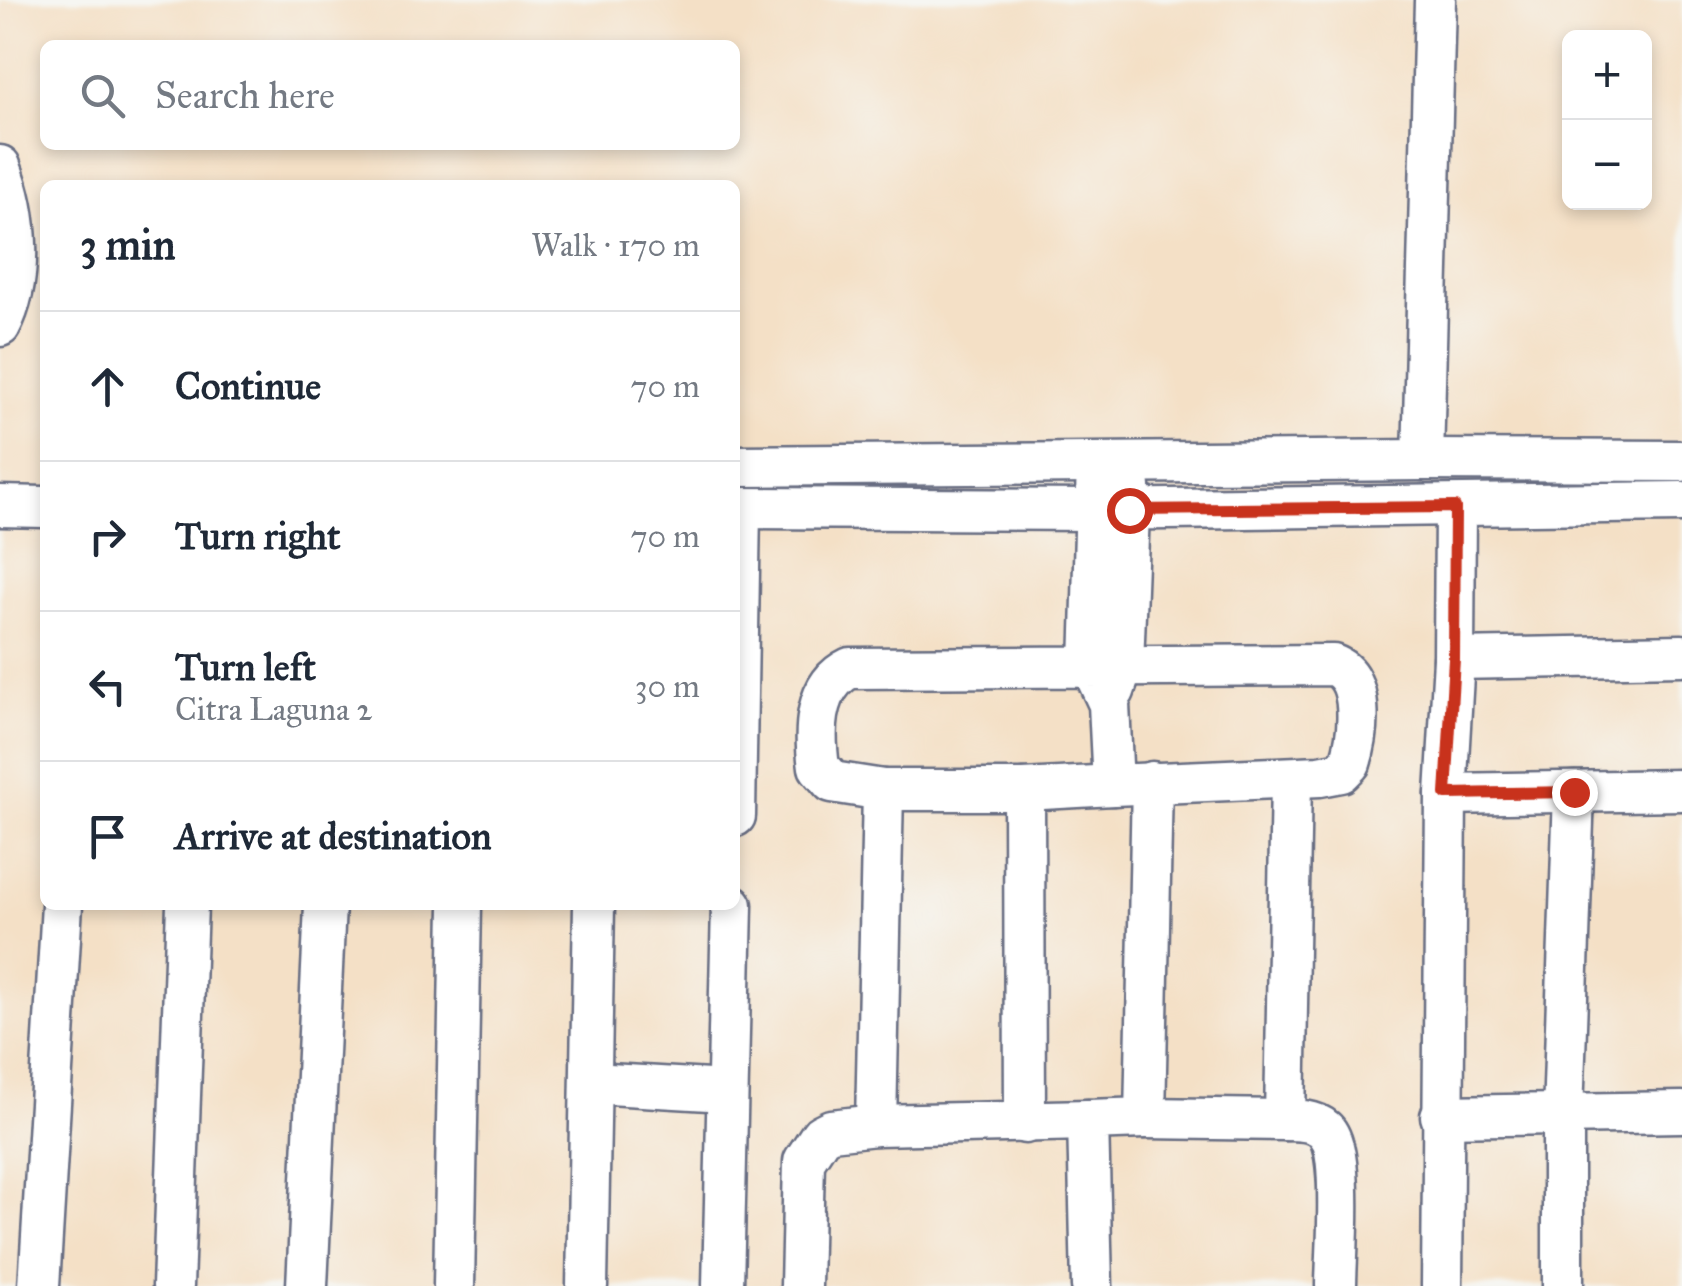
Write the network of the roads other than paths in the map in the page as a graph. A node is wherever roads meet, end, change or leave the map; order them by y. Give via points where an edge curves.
1 (1435, 0) edge
2 (0, 166) edge
3 (0, 326) edge
4 (1423, 460) junction
5 (1682, 461) edge
6 (1114, 464) junction
7 (740, 466) edge
8 (1682, 502) edge
9 (0, 506) edge
10 (40, 506) edge
11 (1455, 507) junction
12 (740, 508) edge
13 (1112, 510) junction
14 (1682, 655) edge
15 (1454, 659) junction
16 (1107, 665) junction
17 (1290, 779) junction
18 (1133, 784) junction
19 (884, 790) junction
20 (1024, 790) junction
21 (1682, 790) edge
22 (1574, 792) junction
23 (1446, 794) junction
24 (62, 910) edge
25 (187, 910) edge
26 (325, 910) edge
27 (461, 910) edge
28 (594, 910) edge
29 (732, 910) edge
30 (592, 1084) junction
31 (726, 1091) junction
32 (1682, 1112) edge
33 (1441, 1116) junction
34 (1563, 1116) junction
35 (1145, 1118) junction
36 (1088, 1120) junction
37 (1285, 1120) junction
38 (1025, 1123) junction
39 (876, 1125) junction
40 (38, 1286) edge
41 (173, 1286) edge
42 (308, 1286) edge
43 (454, 1286) edge
44 (587, 1286) edge
45 (722, 1286) edge
46 (801, 1286) edge
47 (1092, 1286) edge
48 (1336, 1286) edge
49 (1442, 1286) edge
50 (1563, 1286) edge

1 - 4 street
2 - 3 street via 16,276
4 - 5 street
4 - 6 street
6 - 7 street
6 - 13 street
8 - 11 street
9 - 10 street
11 - 13 street
11 - 15 street
12 - 13 street
13 - 16 street
14 - 15 street
15 - 23 street
16 - 17 street via 1344,669 1356,688 1350,763 1331,775
16 - 18 street via 1109,704
16 - 19 street via 838,673 821,696 819,768 832,782
17 - 18 street
17 - 37 street
18 - 20 street
18 - 35 street
19 - 20 street
19 - 39 street
20 - 38 street
21 - 22 street
22 - 23 street
22 - 34 street
23 - 33 street
24 - 40 street
25 - 41 street
26 - 42 street
27 - 43 street
28 - 30 street
29 - 31 street
30 - 31 street
30 - 44 street
31 - 45 street
32 - 34 street
33 - 34 street
33 - 49 street
34 - 50 street
35 - 36 street
35 - 37 street
36 - 38 street
36 - 47 street
37 - 48 street via 1317,1124 1332,1138
38 - 39 street
39 - 46 street via 831,1130 808,1150

